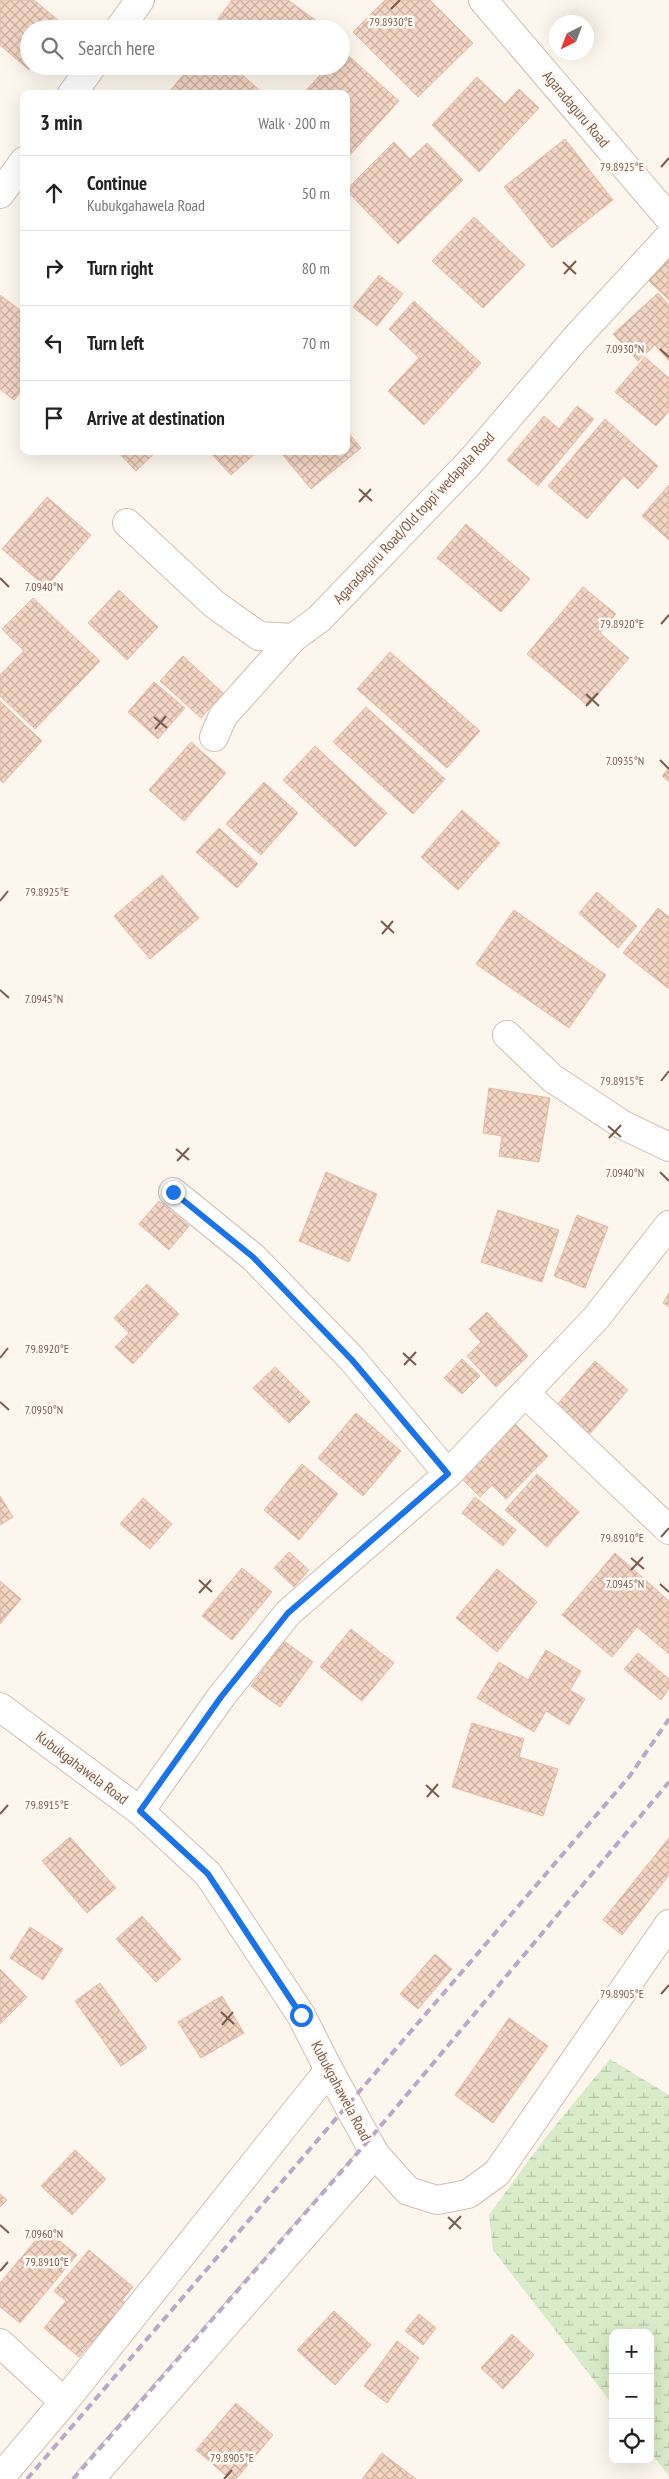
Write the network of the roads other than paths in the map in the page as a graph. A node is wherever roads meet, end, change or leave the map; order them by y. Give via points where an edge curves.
1 (140, 0) edge
2 (483, 0) edge
3 (126, 20) edge
4 (86, 75) edge
5 (75, 90) edge
6 (20, 166) edge
7 (0, 194) edge
8 (669, 218) edge
9 (669, 237) edge
10 (127, 523) dead end
11 (293, 638) junction
12 (214, 737) dead end
13 (508, 1035) dead end
14 (669, 1147) edge
15 (173, 1192) dead end
16 (669, 1225) edge
17 (525, 1393) junction
18 (448, 1474) junction
19 (669, 1530) edge
20 (0, 1707) edge
21 (140, 1811) junction
22 (669, 1924) edge
23 (329, 2070) junction
24 (375, 2154) junction
25 (0, 2343) edge
26 (64, 2402) junction
27 (0, 2478) edge
28 (90, 2479) edge

1 - 3 street
2 - 8 street, Agaradaguru Road
4 - 5 street
6 - 7 street
9 - 11 street, Agaradaguru Road/Old toppi wedapala Road via 575,339 471,461 319,619
10 - 11 street via 214,604 259,636
11 - 12 street, Agaradaguru Road/Old toppi wedapala Road via 223,716
13 - 14 street via 552,1078 623,1125
15 - 18 street via 253,1257 352,1360
16 - 17 street via 596,1318
17 - 18 street
17 - 19 street
18 - 21 street via 288,1613 221,1697
20 - 21 street, Kubukgahawela Road
21 - 23 street, Kubukgahawela Road via 208,1874 301,2015
22 - 24 street, Kubukgahawela Road via 497,2173 468,2194 437,2200 408,2190
23 - 24 street, Kubukgahawela Road
23 - 26 street
24 - 28 street
25 - 26 street
26 - 27 street

